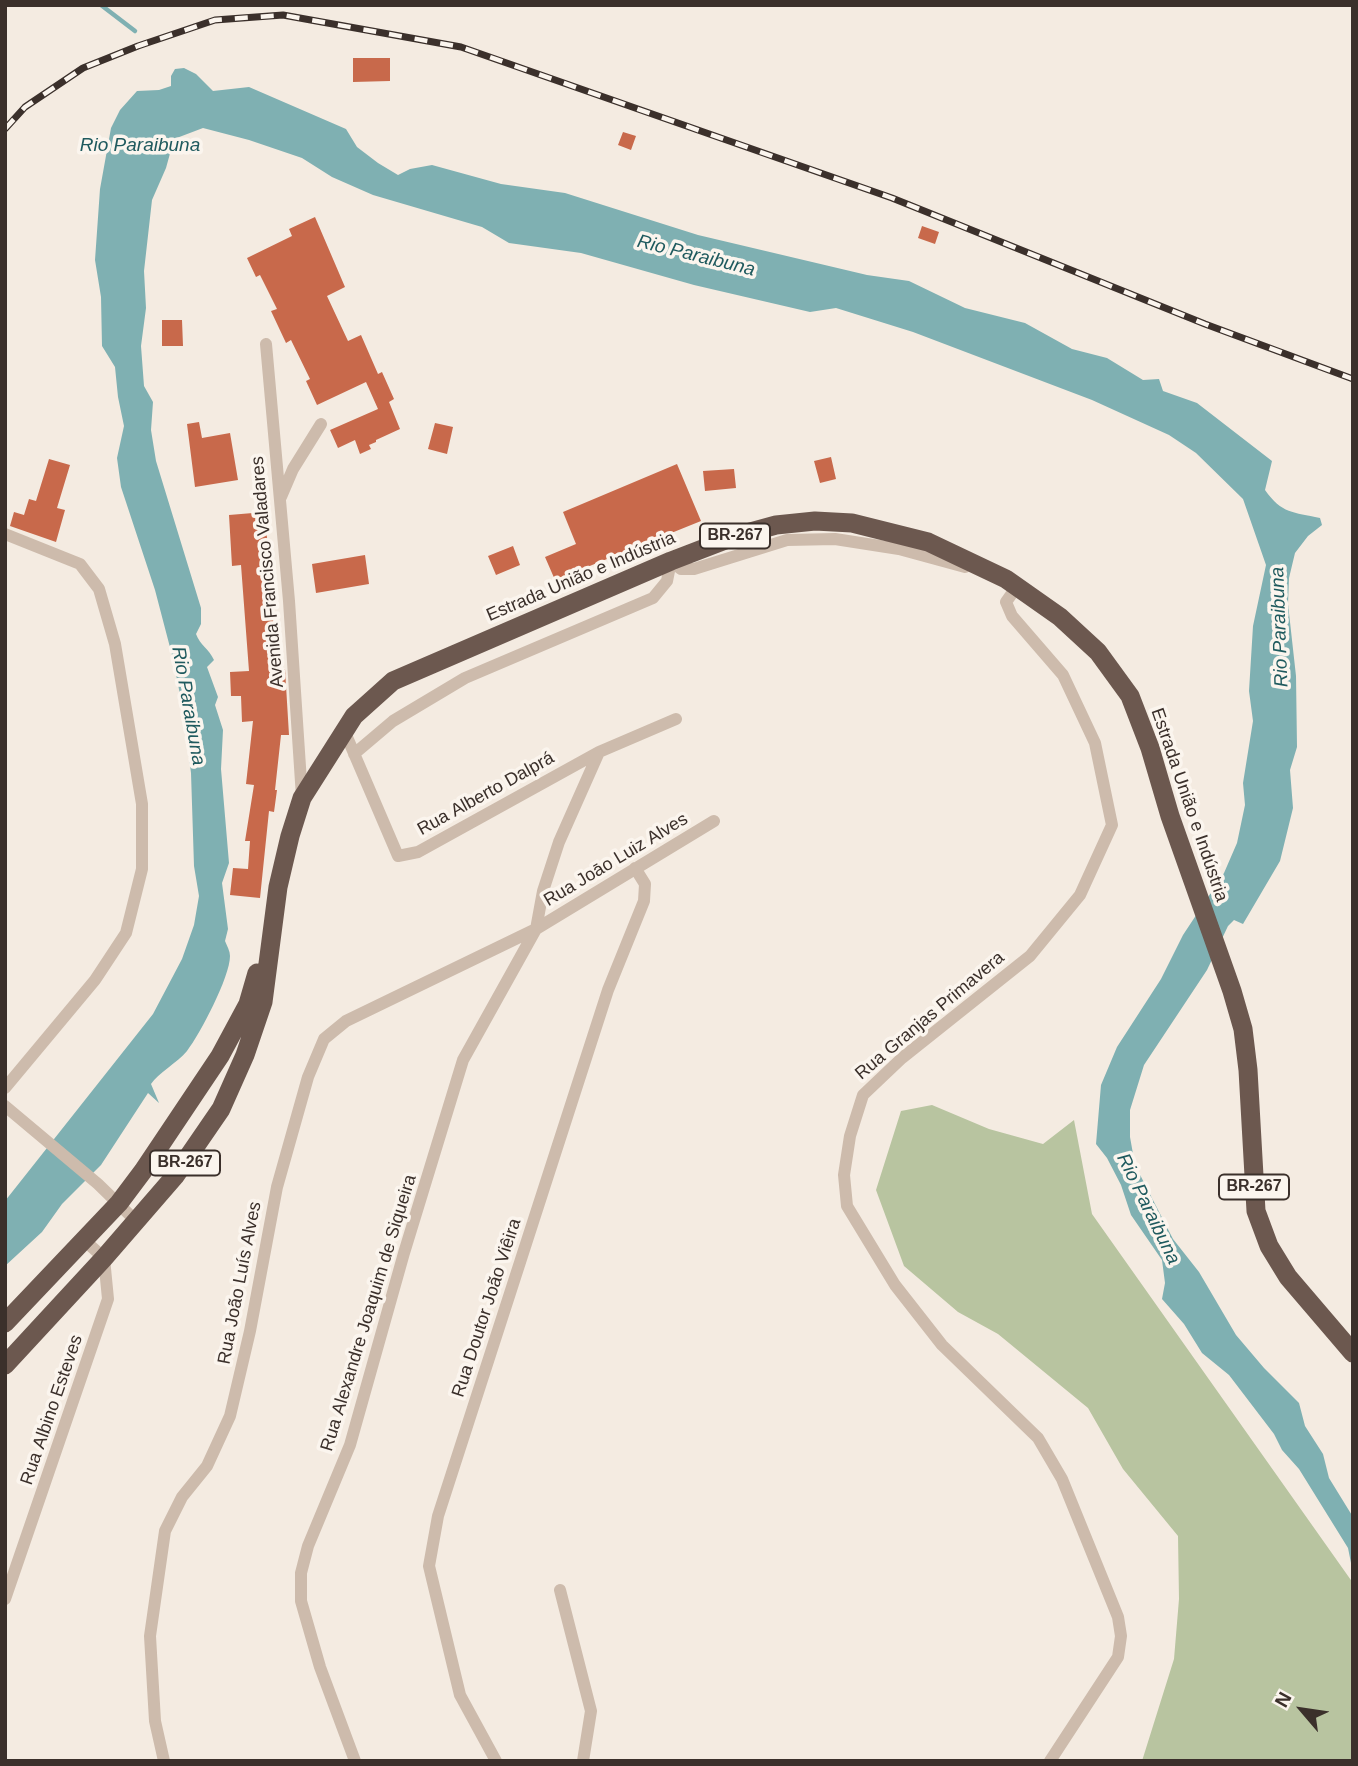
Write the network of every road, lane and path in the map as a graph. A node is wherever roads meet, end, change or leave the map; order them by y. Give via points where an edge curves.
1 (266, 344) dead end
2 (321, 424) dead end
3 (280, 501) junction
4 (5, 534) edge
5 (671, 561) junction
6 (1014, 584) junction
7 (676, 719) dead end
8 (344, 730) junction
9 (599, 752) junction
10 (354, 754) junction
11 (302, 798) junction
12 (714, 821) dead end
13 (635, 869) junction
14 (276, 912) junction
15 (536, 929) junction
16 (5, 1088) edge
17 (5, 1106) edge
18 (119, 1203) junction
19 (136, 1222) junction
20 (83, 1239) junction
21 (104, 1258) junction
22 (5, 1323) edge
23 (1353, 1353) edge
24 (5, 1365) edge
25 (560, 1590) dead end
26 (5, 1599) edge
27 (354, 1759) edge
28 (164, 1761) edge
29 (496, 1761) edge
30 (583, 1761) edge
31 (1051, 1761) edge

1 - 3 street, Avenida Francisco Valadares
2 - 3 street via 293,469
3 - 11 street, Avenida Francisco Valadares
4 - 16 street via 80,564 99,589 115,644 142,804 142,869 125,933 95,979
5 - 6 highway, Estrada União e Indústria / BR-267 via 752,541 776,525 852,523 929,542
5 - 8 highway, Estrada União e Indústria / BR-267 via 393,681
5 - 10 street via 667,581 653,598 465,678 393,721
6 - 23 highway, Estrada União e Indústria / BR-267 via 1098,652 1130,696 1243,1029 1256,1211 1269,1246 1288,1277
6 - 31 street, Rua Granjas Primavera via 1006,602 1012,616 1063,676 1096,743 1112,825 1080,895 1030,956 863,1095 844,1175 847,1206 895,1285 942,1345 1038,1438 1062,1479 1118,1617 1118,1657
7 - 9 street, Rua Alberto Dalprá
8 - 10 street, Rua Alberto Dalprá
8 - 11 highway, Estrada União e Indústria / BR-267
9 - 10 street, Rua Alberto Dalprá via 418,852 398,856
9 - 15 street via 559,842
11 - 14 highway, Estrada União e Indústria / BR-267
12 - 13 street, Rua Joāo Luiz Alves
13 - 15 street, Rua Joāo Luiz Alves
13 - 29 street, Rua Doutor João Viêira via 645,884 644,901 608,990 560,1134 438,1516 429,1566 460,1695
14 - 18 highway, BR-267 via 248,1004 226,1046
14 - 19 highway, BR-267 via 263,1002 233,1086 175,1176
15 - 27 street, Rua Alexandre Joaquim de Siqueira via 463,1060 350,1445 301,1573 301,1601
15 - 28 street, Rua João Luís Alves via 346,1021 324,1039 307,1077 276,1187 230,1416 207,1466 182,1497 164,1531 150,1636 155,1721
17 - 18 street
18 - 19 street
18 - 20 highway, BR-267
19 - 21 highway, BR-267
20 - 21 street
20 - 22 highway, BR-267
21 - 24 highway, BR-267
21 - 26 street, Rua Albino Esteves via 108,1299
25 - 30 street via 590,1710

